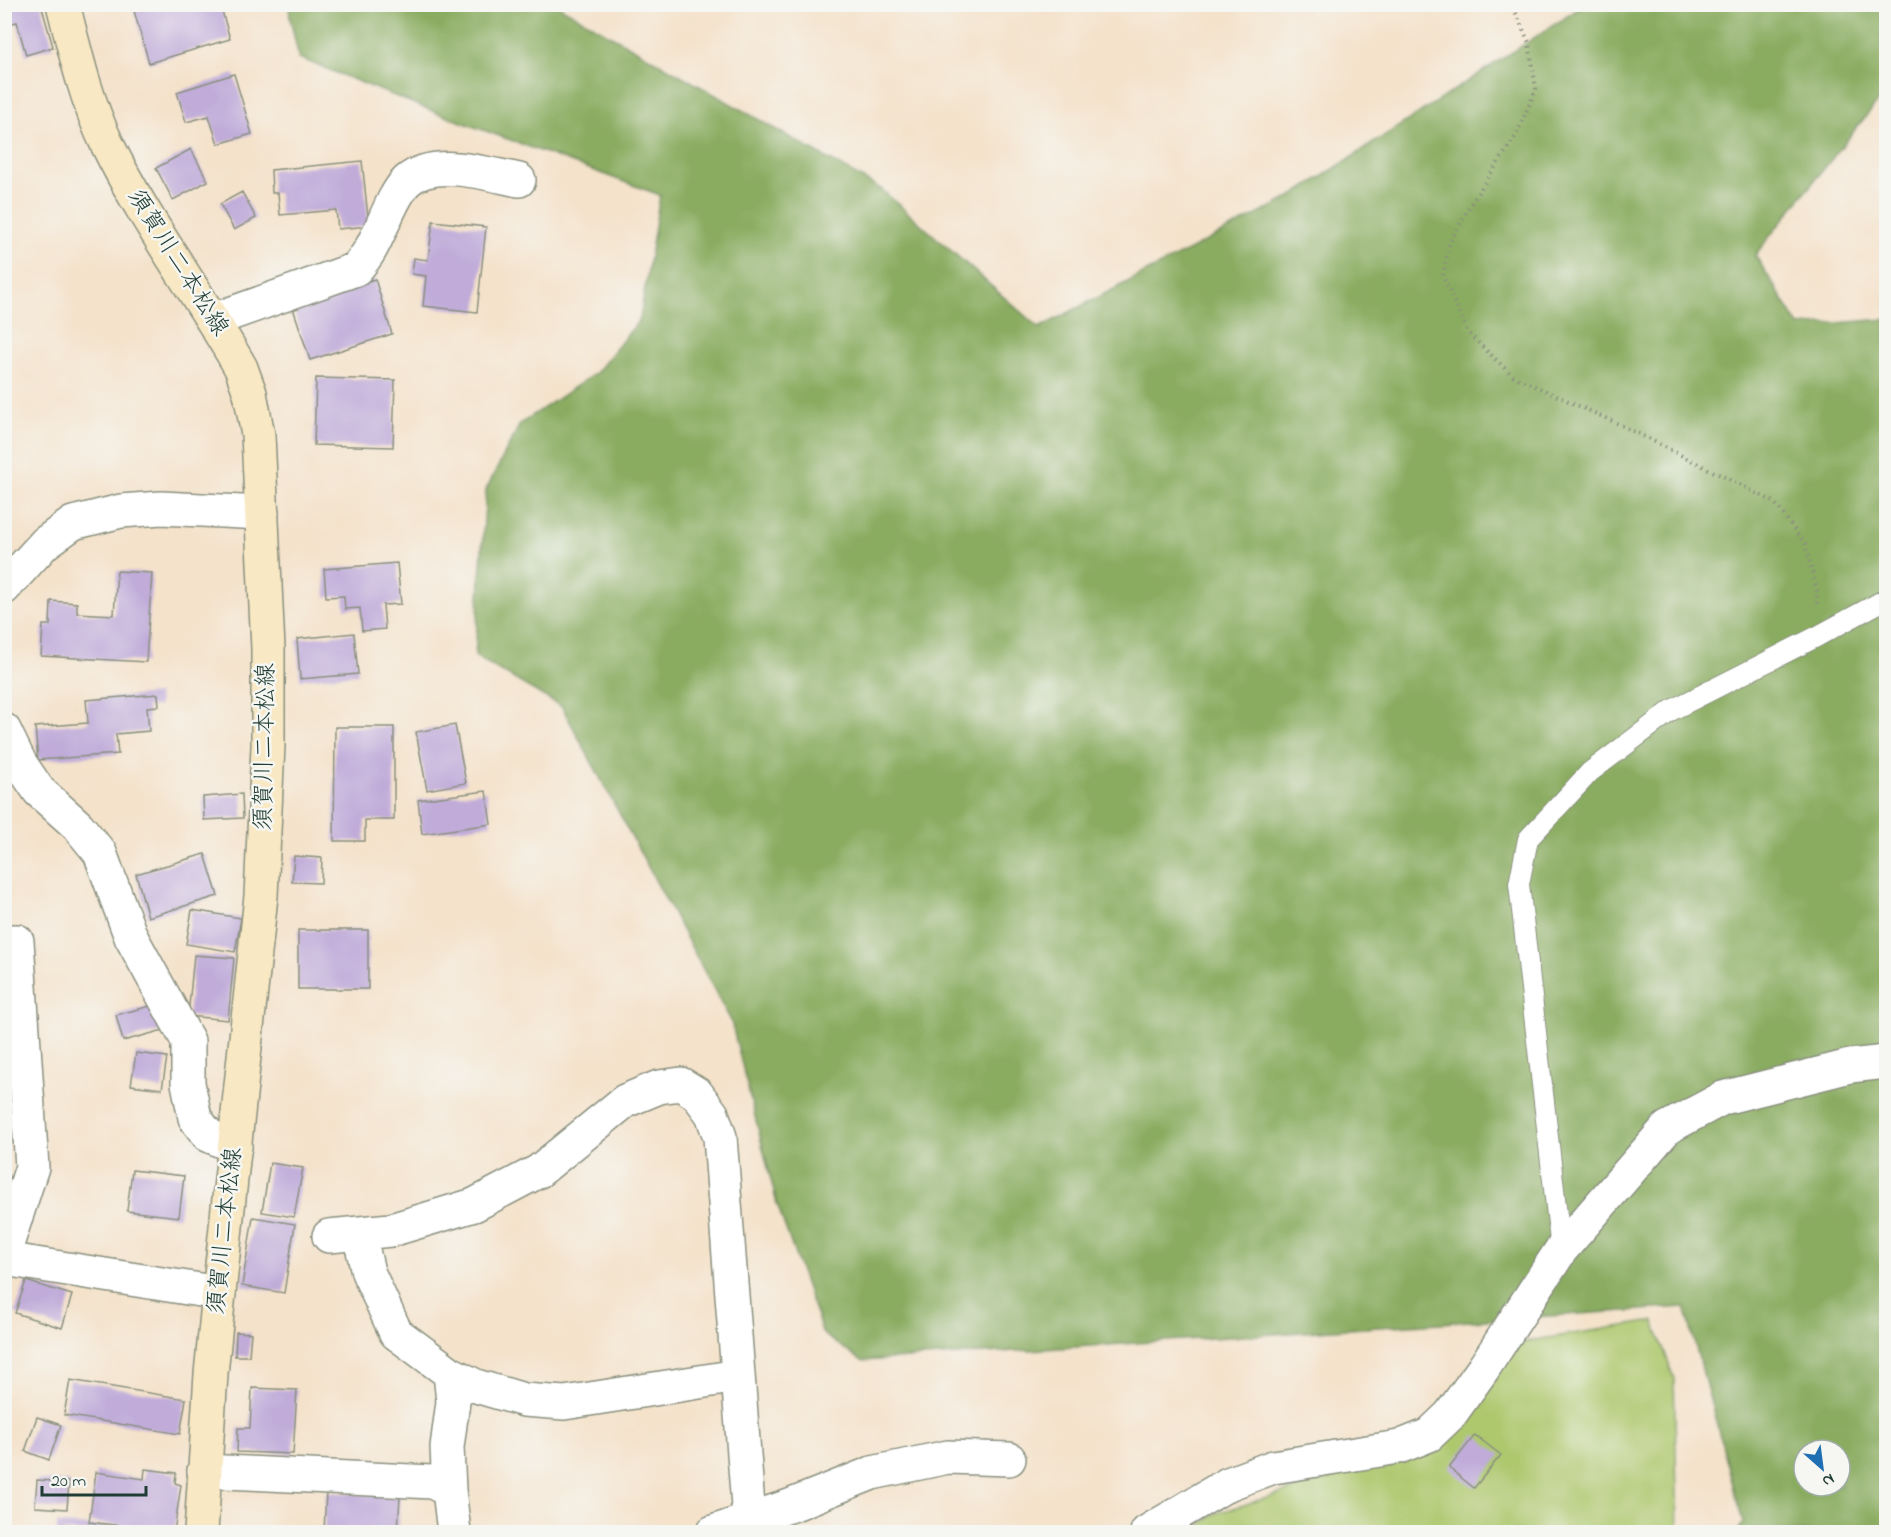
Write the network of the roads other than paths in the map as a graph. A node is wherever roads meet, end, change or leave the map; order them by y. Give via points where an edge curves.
1 (63, 4) edge
2 (519, 180) dead end
3 (213, 320) junction
4 (262, 513) junction
5 (4, 588) edge
6 (1887, 599) edge
7 (4, 730) edge
8 (12, 767) edge
9 (4, 941) edge
10 (1887, 1062) edge
11 (235, 1147) junction
12 (1561, 1250) junction
13 (4, 1254) edge
14 (4, 1259) edge
15 (219, 1293) junction
16 (450, 1373) junction
17 (738, 1376) junction
18 (1009, 1459) dead end
19 (204, 1471) junction
20 (449, 1490) junction
21 (749, 1520) junction
22 (201, 1533) edge
23 (454, 1533) edge
24 (713, 1533) edge
25 (1147, 1533) edge

1 - 3 main road, 須賀川二本松線 via 80,73 106,141 128,186
2 - 3 street via 464,170 426,171 407,181 356,269
3 - 4 main road, 須賀川二本松線 via 241,368 250,393 258,435
4 - 5 street via 161,508 121,511 73,523 45,543
4 - 11 main road, 須賀川二本松線 via 268,758 261,896
6 - 12 lane via 1672,710 1590,772 1528,839 1519,884
7 - 8 street
8 - 11 street via 78,826 100,853 131,937 188,1041 195,1118 208,1135
9 - 13 street via 17,941 32,1167
10 - 12 street via 1850,1066 1723,1098 1667,1128
11 - 15 main road, 須賀川二本松線
12 - 25 street via 1470,1387 1429,1435 1400,1447 1273,1467 1228,1484
14 - 15 street
15 - 19 main road, 須賀川二本松線
16 - 17 street via 476,1386 524,1400 564,1403
16 - 17 street via 396,1333 368,1272 344,1234 391,1230 474,1205 539,1171 625,1101 659,1087 681,1084 697,1094 720,1137
16 - 20 street via 453,1402 447,1447
17 - 21 street
18 - 21 street via 948,1457 872,1473
19 - 20 street via 432,1482
19 - 22 main road, 須賀川二本松線
20 - 23 street
21 - 24 street

